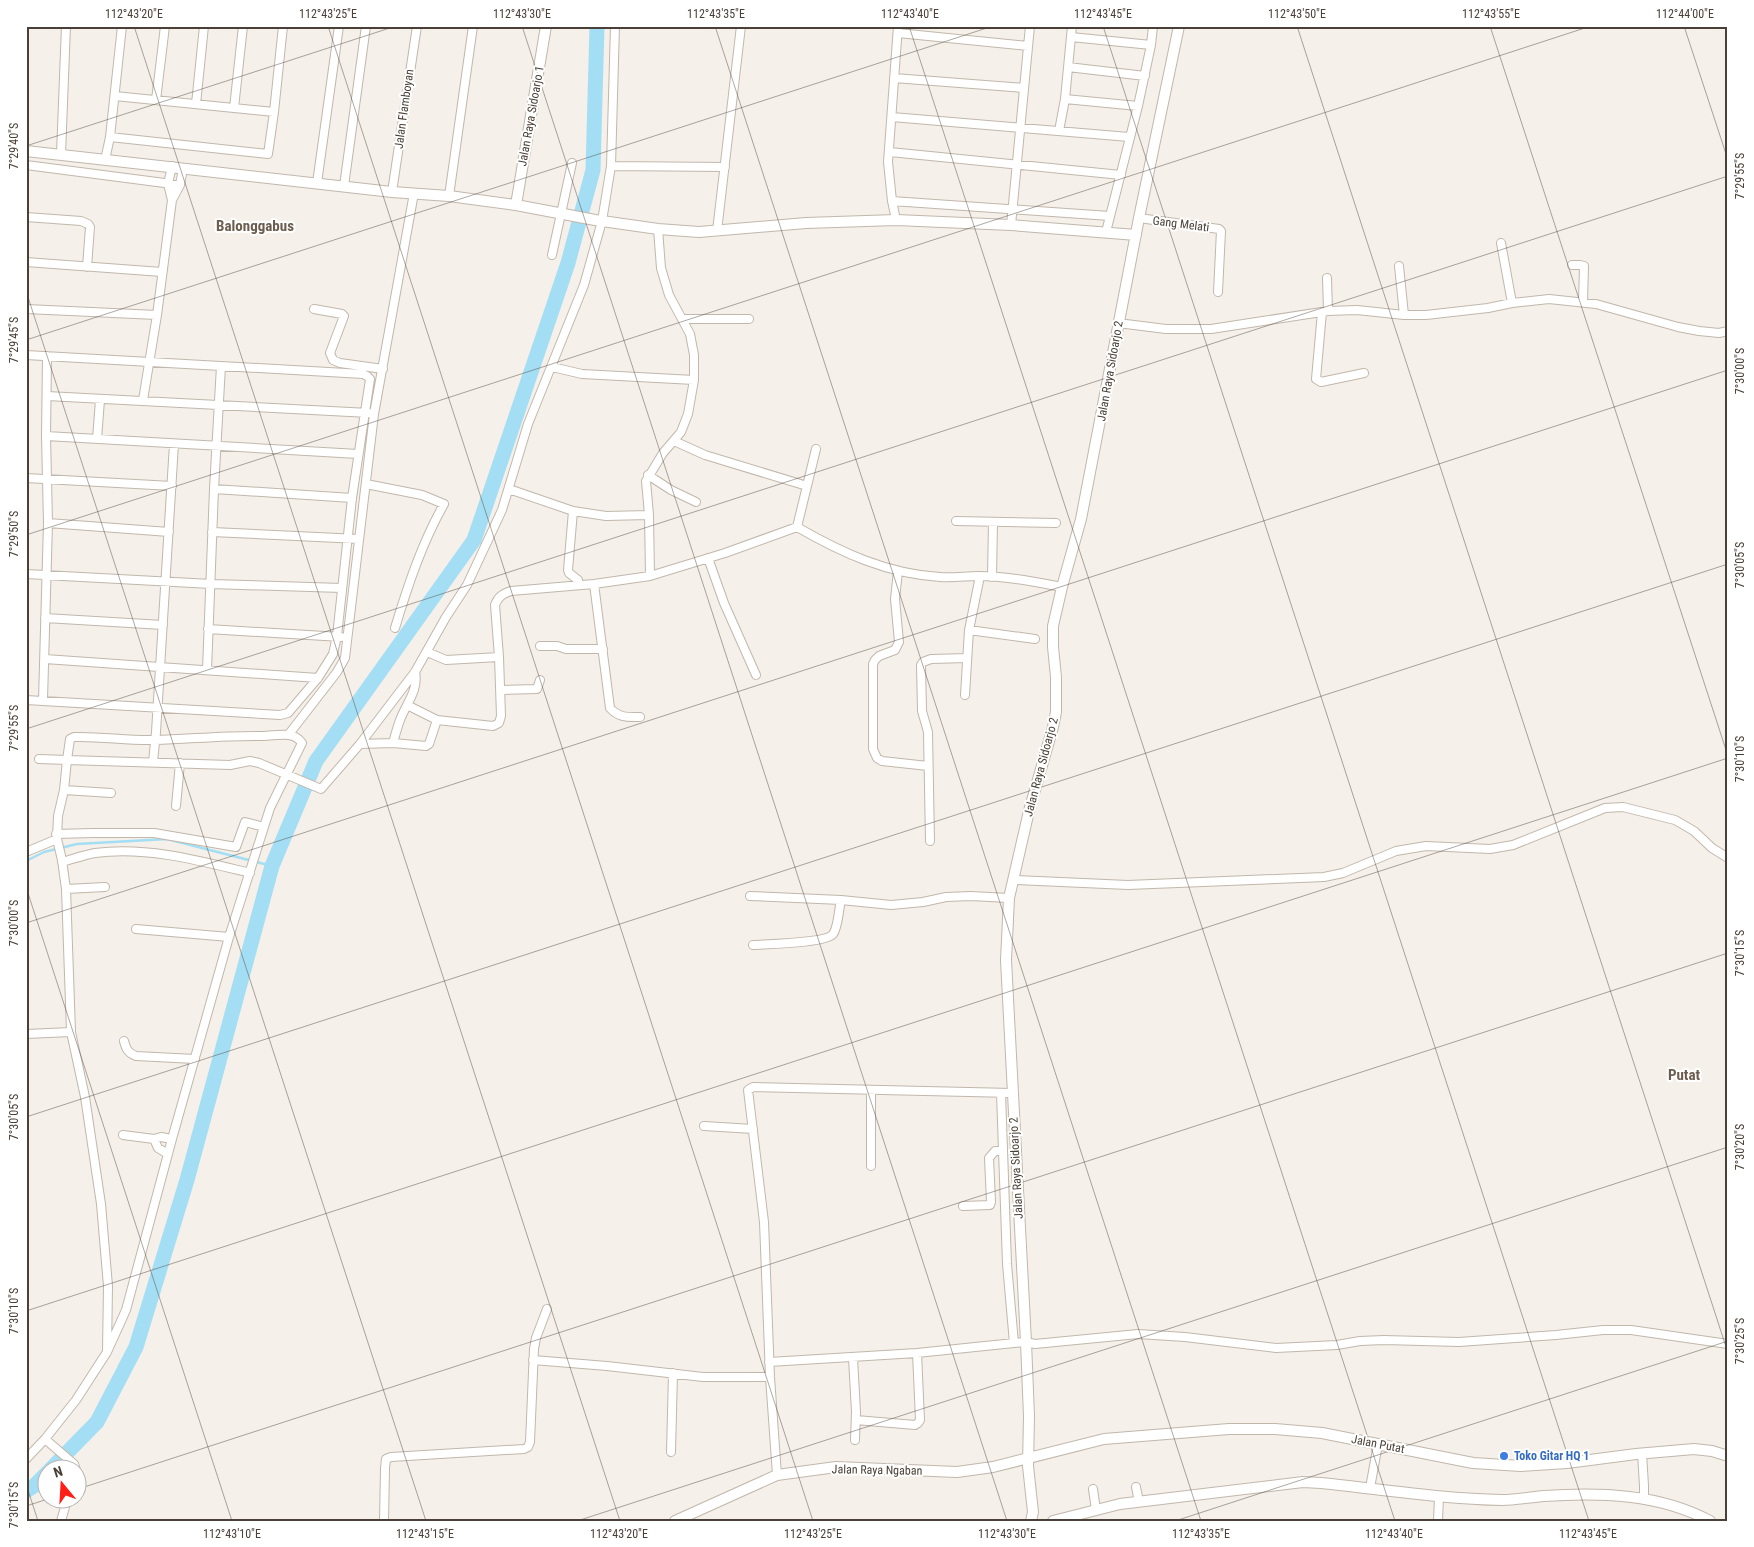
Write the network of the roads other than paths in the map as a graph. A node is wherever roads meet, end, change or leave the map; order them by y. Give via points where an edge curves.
1 (66, 26) edge
2 (122, 26) edge
3 (165, 26) edge
4 (204, 26) edge
5 (243, 26) edge
6 (283, 26) edge
7 (339, 26) edge
8 (366, 26) edge
9 (417, 26) edge
10 (473, 26) edge
11 (546, 26) edge
12 (615, 26) edge
13 (741, 26) edge
14 (931, 26) edge
15 (1030, 26) edge
16 (1072, 26) edge
17 (1153, 26) edge
18 (1179, 26) edge
19 (898, 30) edge
20 (930, 36) junction
21 (1071, 37) junction
22 (1151, 45) junction
23 (1028, 46) junction
24 (1068, 67) junction
25 (1144, 76) junction
26 (894, 78) junction
27 (1024, 88) junction
28 (115, 96) junction
29 (1065, 99) junction
30 (156, 100) junction
31 (196, 104) junction
32 (1138, 106) junction
33 (234, 108) junction
34 (274, 112) junction
35 (892, 117) junction
36 (1021, 128) junction
37 (1059, 131) junction
38 (110, 137) junction
39 (1129, 137) junction
40 (26, 151) edge
41 (890, 152) junction
42 (61, 154) junction
43 (105, 160) junction
44 (572, 163) dead end
45 (26, 165) edge
46 (1017, 165) junction
47 (612, 166) junction
48 (177, 167) junction
49 (725, 167) junction
50 (1122, 175) junction
51 (317, 183) junction
52 (168, 184) junction
53 (180, 185) junction
54 (344, 186) junction
55 (392, 192) junction
56 (414, 193) junction
57 (449, 196) junction
58 (172, 200) junction
59 (892, 201) junction
60 (516, 205) junction
61 (1012, 209) junction
62 (563, 214) junction
63 (1110, 216) junction
64 (26, 218) edge
65 (1138, 218) junction
66 (598, 220) junction
67 (896, 220) junction
68 (1011, 225) junction
69 (658, 229) junction
70 (717, 231) junction
71 (1106, 232) junction
72 (1129, 234) junction
73 (1502, 243) dead end
74 (552, 255) dead end
75 (26, 262) edge
76 (1572, 265) dead end
77 (1399, 266) dead end
78 (87, 267) junction
79 (162, 272) junction
80 (1327, 278) dead end
81 (1218, 292) dead end
82 (1583, 302) junction
83 (1512, 303) junction
84 (26, 309) edge
85 (314, 309) dead end
86 (1325, 312) junction
87 (156, 315) junction
88 (1404, 315) junction
89 (683, 319) junction
90 (749, 319) dead end
91 (1118, 323) junction
92 (1728, 331) edge
93 (26, 355) edge
94 (47, 356) junction
95 (149, 362) junction
96 (222, 366) junction
97 (552, 367) junction
98 (383, 369) junction
99 (1364, 373) dead end
100 (694, 380) junction
101 (47, 396) junction
102 (100, 400) junction
103 (143, 400) junction
104 (219, 405) junction
105 (365, 412) junction
106 (374, 414) junction
107 (46, 436) junction
108 (97, 439) junction
109 (674, 442) junction
110 (174, 444) junction
111 (216, 446) junction
112 (816, 449) dead end
113 (358, 454) junction
114 (26, 478) edge
115 (648, 478) junction
116 (48, 479) junction
117 (366, 484) junction
118 (172, 486) junction
119 (807, 486) junction
120 (214, 489) junction
121 (509, 489) junction
122 (352, 498) junction
123 (696, 502) dead end
124 (573, 511) junction
125 (649, 515) junction
126 (956, 521) dead end
127 (993, 522) junction
128 (48, 523) junction
129 (1056, 523) dead end
130 (797, 527) junction
131 (169, 532) junction
132 (212, 532) junction
133 (359, 539) junction
134 (347, 540) junction
135 (708, 558) junction
136 (898, 570) junction
137 (26, 574) edge
138 (46, 575) junction
139 (650, 576) junction
140 (980, 576) junction
141 (992, 578) junction
142 (165, 580) junction
143 (211, 584) junction
144 (594, 584) junction
145 (579, 585) junction
146 (1057, 587) junction
147 (342, 588) junction
148 (45, 618) junction
149 (162, 625) junction
150 (395, 628) dead end
151 (208, 629) junction
152 (969, 630) junction
153 (337, 636) junction
154 (347, 637) junction
155 (1035, 639) dead end
156 (540, 646) dead end
157 (603, 649) junction
158 (427, 652) junction
159 (499, 657) junction
160 (967, 658) junction
161 (45, 659) junction
162 (160, 667) junction
163 (206, 670) junction
164 (415, 672) junction
165 (756, 675) dead end
166 (318, 678) junction
167 (540, 680) dead end
168 (500, 690) junction
169 (965, 695) dead end
170 (26, 700) edge
171 (43, 700) junction
172 (408, 705) junction
173 (158, 706) junction
174 (288, 713) junction
175 (640, 717) dead end
176 (300, 720) junction
177 (437, 720) junction
178 (289, 734) junction
179 (155, 740) junction
180 (393, 743) junction
181 (360, 744) junction
182 (39, 759) dead end
183 (67, 760) junction
184 (153, 762) junction
185 (180, 763) junction
186 (928, 766) junction
187 (285, 774) junction
188 (64, 790) junction
189 (111, 792) dead end
190 (176, 806) dead end
191 (264, 827) junction
192 (57, 838) junction
193 (930, 841) dead end
194 (26, 852) edge
195 (1728, 858) edge
196 (62, 861) junction
197 (251, 871) junction
198 (1014, 880) junction
199 (105, 887) dead end
200 (66, 889) junction
201 (750, 896) dead end
202 (1007, 898) junction
203 (841, 900) junction
204 (136, 929) dead end
205 (229, 937) junction
206 (753, 945) dead end
207 (70, 1032) junction
208 (26, 1034) edge
209 (124, 1041) dead end
210 (196, 1058) junction
211 (871, 1090) junction
212 (1006, 1094) junction
213 (704, 1126) dead end
214 (753, 1129) junction
215 (123, 1135) dead end
216 (154, 1139) junction
217 (172, 1139) junction
218 (1003, 1151) junction
219 (168, 1154) junction
220 (871, 1166) dead end
221 (963, 1206) dead end
222 (547, 1309) dead end
223 (1019, 1342) junction
224 (1728, 1344) edge
225 (107, 1352) junction
226 (917, 1353) junction
227 (853, 1358) junction
228 (533, 1360) junction
229 (770, 1362) junction
230 (672, 1373) junction
231 (770, 1377) junction
232 (856, 1420) junction
233 (45, 1439) junction
234 (855, 1440) dead end
235 (1377, 1449) junction
236 (671, 1452) dead end
237 (1728, 1456) edge
238 (26, 1459) edge
239 (1643, 1459) junction
240 (68, 1460) edge
241 (1028, 1467) junction
242 (777, 1475) junction
243 (1137, 1488) dead end
244 (1370, 1488) junction
245 (1439, 1496) junction
246 (1644, 1499) junction
247 (1138, 1501) junction
248 (384, 1521) edge
249 (675, 1521) edge
250 (1031, 1521) edge
251 (1053, 1521) edge
252 (1438, 1521) edge
253 (1710, 1521) edge

1 - 42 street
2 - 28 street
3 - 30 street
4 - 31 street
5 - 33 street
6 - 34 street
7 - 51 street
8 - 54 street
9 - 55 street, Jalan Flamboyan
10 - 57 street
11 - 60 street, Jalan Raya Sidoarjo 1
12 - 47 street
13 - 49 street
14 - 20 street
15 - 23 street
16 - 21 street
17 - 22 street
18 - 65 street, Jalan Raya Sidoarjo 2
19 - 20 street
19 - 26 street
20 - 23 street
21 - 22 street
21 - 24 street
22 - 25 street
23 - 27 street
24 - 25 street
24 - 29 street
25 - 32 street
26 - 27 street
26 - 35 street
27 - 36 street
28 - 30 street
28 - 38 street
29 - 32 street
29 - 37 street
30 - 31 street
31 - 33 street
32 - 39 street
33 - 34 street
34 - 38 street via 270,152 267,154
35 - 36 street
35 - 41 street
36 - 37 street
36 - 46 street
37 - 39 street
38 - 43 street
39 - 50 street
40 - 42 street
41 - 46 street
41 - 59 street
42 - 43 street
43 - 48 street
44 - 62 street
45 - 52 street
46 - 50 street
46 - 61 street
47 - 49 street
47 - 66 street
48 - 51 street
48 - 52 street
48 - 53 street
49 - 70 street
50 - 63 street
51 - 54 street
52 - 53 street
52 - 58 street
53 - 58 street
54 - 55 street
55 - 56 street
56 - 57 street
56 - 98 street
57 - 60 street
58 - 79 street
59 - 61 street
59 - 67 street
60 - 62 street
61 - 63 street
61 - 68 street
62 - 66 street
62 - 74 street
63 - 71 street
64 - 78 street via 88,224
65 - 72 street, Jalan Raya Sidoarjo 2
65 - 81 street, Gang Melati via 1222,231
66 - 69 street
66 - 97 street via 584,285
67 - 68 street
67 - 70 street via 806,223
68 - 71 street
69 - 70 street
69 - 89 street via 661,268 668,295
71 - 72 street
72 - 91 street, Jalan Raya Sidoarjo 2
73 - 83 street
75 - 78 street
76 - 82 street via 1584,266
77 - 88 street
78 - 79 street
79 - 87 street
80 - 86 street
82 - 83 street
82 - 92 street via 1678,327 1720,333
83 - 88 street
84 - 87 street
85 - 98 street via 344,316 330,353 333,360
86 - 88 street via 1357,310
86 - 91 street via 1211,329 1166,329
86 - 99 street via 1316,379 1321,382
87 - 95 street
89 - 90 street
89 - 100 street via 690,334
91 - 146 street, Jalan Raya Sidoarjo 2 via 1083,510
93 - 94 street
94 - 95 street
94 - 101 street
95 - 96 street
95 - 103 street
96 - 104 street
96 - 105 street via 367,376 370,382
97 - 100 street via 582,374
97 - 121 street via 528,424
98 - 106 street
100 - 109 street via 688,414
101 - 102 street
101 - 107 street
102 - 103 street
102 - 108 street
103 - 104 street
104 - 105 street
104 - 111 street
105 - 106 street
105 - 113 street
106 - 117 street
107 - 108 street
107 - 116 street
108 - 110 street
109 - 115 street
109 - 119 street via 705,455
110 - 111 street
110 - 118 street
111 - 113 street
111 - 120 street
112 - 119 street
113 - 122 street
114 - 116 street
115 - 123 street
115 - 125 street
116 - 118 street
116 - 128 street
117 - 133 street
117 - 150 street via 422,495 444,504 415,566
118 - 131 street
119 - 130 street
120 - 122 street
120 - 132 street
121 - 124 street
121 - 158 street via 467,585
122 - 134 street
124 - 125 street via 606,516
124 - 145 street via 568,570
125 - 139 street
126 - 127 street
127 - 129 street
127 - 141 street
128 - 131 street
128 - 138 street
130 - 135 street
130 - 136 street via 837,550
131 - 142 street
132 - 134 street
132 - 143 street
133 - 134 street
133 - 154 street
134 - 147 street
135 - 139 street
135 - 165 street
136 - 140 street via 940,577
136 - 186 street via 895,599 899,642 895,650 879,656 873,664 873,749 882,761
137 - 138 street
138 - 142 street
138 - 148 street
139 - 144 street
140 - 141 street
140 - 152 street
141 - 146 street
142 - 143 street
142 - 149 street
143 - 147 street
143 - 151 street
144 - 145 street
144 - 157 street
145 - 159 street via 503,594 495,605
146 - 198 street, Jalan Raya Sidoarjo 2 via 1052,647 1056,712
147 - 153 street
148 - 149 street
148 - 161 street
149 - 162 street
151 - 153 street
151 - 163 street
152 - 155 street
152 - 160 street
153 - 154 street
153 - 166 street via 332,657
154 - 176 street via 343,664
156 - 157 street
157 - 175 street via 610,708 621,717
158 - 159 street via 446,660
158 - 164 street
159 - 168 street
160 - 169 street
160 - 186 street via 931,659 921,665
161 - 162 street
161 - 171 street
162 - 163 street
162 - 173 street
163 - 166 street
164 - 172 street via 415,685
164 - 181 street
166 - 174 street
167 - 168 street via 537,689
168 - 177 street via 500,719 495,726
170 - 171 street
171 - 173 street
172 - 177 street
172 - 180 street
173 - 174 street
173 - 179 street
174 - 176 street
176 - 178 street
177 - 180 street via 428,745
178 - 179 street
178 - 187 street via 302,743
179 - 183 street via 73,737
179 - 184 street
180 - 181 street
181 - 187 street via 324,788 319,789
182 - 183 street
183 - 184 street
183 - 188 street
184 - 185 street
185 - 187 street via 230,765 250,761
185 - 190 street
186 - 193 street
187 - 191 street
188 - 189 street
188 - 192 street
191 - 192 street via 245,822 236,847 154,833 93,832
191 - 197 street
192 - 194 street
192 - 196 street
195 - 198 street via 1694,831 1674,820 1623,807 1605,808 1513,845 1490,848 1426,846 1396,851 1343,873 1324,877 1128,886
196 - 197 street via 95,853 152,853
196 - 200 street
197 - 205 street
198 - 202 street, Jalan Raya Sidoarjo 2
199 - 200 street
200 - 207 street
201 - 203 street
202 - 203 street via 946,897 891,905
202 - 212 street, Jalan Raya Sidoarjo 2
203 - 206 street via 834,932 829,937
204 - 205 street
205 - 210 street
207 - 208 street
207 - 225 street via 85,1097 101,1204 108,1286
209 - 210 street via 127,1051 136,1056
210 - 217 street
211 - 212 street
211 - 214 street via 753,1088 747,1094
211 - 220 street
212 - 218 street
212 - 223 street, Jalan Raya Sidoarjo 2
213 - 214 street
214 - 229 street via 764,1222
215 - 216 street
216 - 217 street
216 - 219 street via 158,1148
217 - 219 street
218 - 221 street via 995,1151 989,1158 990,1205
218 - 223 street via 1007,1264
219 - 225 street via 126,1310
222 - 228 street via 536,1338
223 - 224 street via 1035,1344 1138,1334 1276,1348 1384,1340 1459,1342 1631,1330
223 - 226 street
223 - 241 street, Jalan Raya Sidoarjo 2 via 1029,1416
225 - 233 street via 76,1400
226 - 227 street
226 - 232 street via 920,1422 915,1425
227 - 229 street
227 - 232 street
228 - 230 street
228 - 248 street via 528,1447 390,1456 386,1459 385,1468
229 - 231 street
230 - 231 street via 703,1377
230 - 236 street
231 - 242 street
232 - 234 street
233 - 238 street
233 - 240 street
235 - 239 street, Jalan Putat via 1473,1463 1521,1466
235 - 241 street, Jalan Putat via 1322,1433 1229,1429 1104,1439
235 - 244 street
237 - 239 street, Jalan Putat via 1694,1449
239 - 246 street
241 - 242 street, Jalan Raya Ngaban via 957,1472 836,1467
241 - 250 street, Jalan Raya Sidoarjo 2
242 - 249 street, Jalan Raya Ngaban
243 - 247 street
244 - 245 street
244 - 247 street via 1302,1482
245 - 246 street via 1504,1500 1602,1495
245 - 252 street
246 - 253 street via 1668,1503
247 - 251 street via 1120,1504 1094,1499

